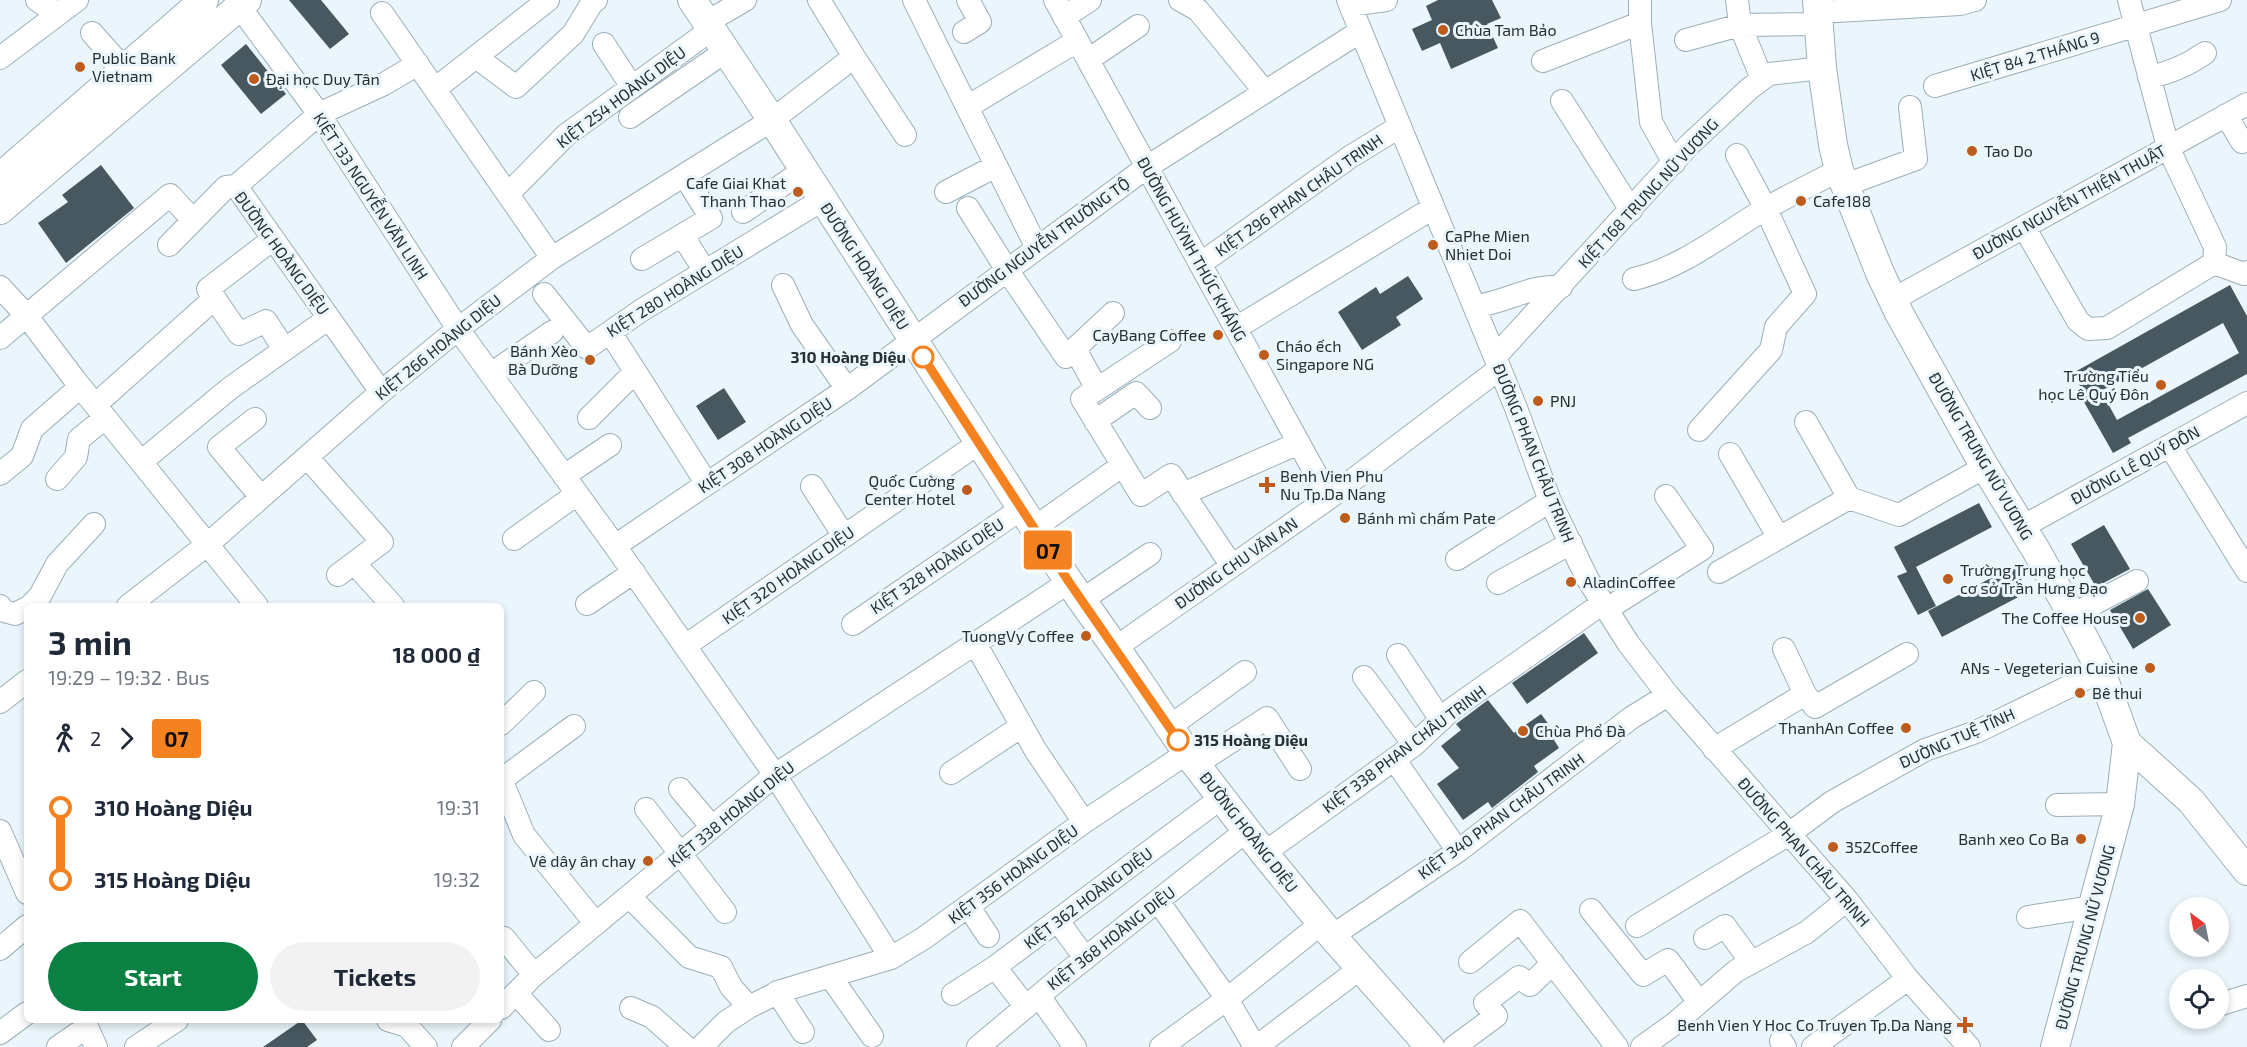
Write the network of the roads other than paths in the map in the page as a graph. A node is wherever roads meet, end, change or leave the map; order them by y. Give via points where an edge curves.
1 (37, 0) edge
2 (77, 0) edge
3 (204, 0) edge
4 (548, 0) edge
5 (596, 0) edge
6 (745, 0) edge
7 (819, 0) edge
8 (914, 0) edge
9 (968, 0) edge
10 (1090, 0) edge
11 (1180, 0) edge
12 (1386, 0) edge
13 (1640, 0) edge
14 (1737, 0) edge
15 (1975, 0) edge
16 (2129, 0) edge
17 (2220, 0) edge
18 (1349, 2) edge
19 (243, 3) edge
20 (1059, 8) edge
21 (1818, 12) edge
22 (382, 13) dead end
23 (58, 14) junction
24 (1640, 23) junction
25 (709, 25) edge
26 (1740, 25) junction
27 (2135, 25) junction
28 (1138, 26) dead end
29 (964, 32) dead end
30 (1361, 32) junction
31 (92, 33) dead end
32 (1686, 40) dead end
33 (604, 44) dead end
34 (1083, 51) junction
35 (2205, 53) dead end
36 (476, 57) junction
37 (854, 57) junction
38 (0, 58) edge
39 (1543, 61) dead end
40 (418, 64) junction
41 (1822, 68) junction
42 (124, 69) junction
43 (2149, 76) junction
44 (1762, 79) junction
45 (1935, 86) dead end
46 (632, 87) junction
47 (435, 89) junction
48 (1265, 92) junction
49 (1562, 101) dead end
50 (967, 107) junction
51 (1910, 107) dead end
52 (2235, 110) edge
53 (319, 114) junction
54 (630, 117) dead end
55 (772, 120) junction
56 (1399, 127) junction
57 (906, 135) dead end
58 (2244, 139) edge
59 (2168, 147) junction
60 (1737, 155) dead end
61 (1674, 163) junction
62 (996, 166) junction
63 (1147, 167) junction
64 (804, 170) junction
65 (684, 175) junction
66 (0, 177) edge
67 (1842, 177) junction
68 (236, 186) junction
69 (946, 192) dead end
70 (508, 194) junction
71 (822, 200) junction
72 (968, 208) dead end
73 (1433, 208) junction
74 (1766, 209) junction
75 (0, 210) edge
76 (1631, 210) junction
77 (744, 212) dead end
78 (192, 219) junction
79 (2024, 227) junction
80 (682, 235) junction
81 (273, 239) junction
82 (168, 246) dead end
83 (1036, 248) junction
84 (552, 258) junction
85 (642, 260) dead end
86 (2214, 263) junction
87 (1200, 264) junction
88 (1007, 270) junction
89 (705, 271) junction
90 (2247, 272) edge
91 (1634, 279) dead end
92 (783, 285) dead end
93 (0, 287) edge
94 (1560, 287) junction
95 (544, 294) dead end
96 (215, 298) junction
97 (1892, 300) junction
98 (1474, 306) junction
99 (1113, 313) dead end
100 (26, 315) junction
101 (329, 318) junction
102 (1236, 328) junction
103 (458, 329) junction
104 (552, 332) dead end
105 (610, 332) junction
106 (0, 338) edge
107 (912, 340) junction
108 (1170, 341) dead end
109 (284, 349) junction
110 (1075, 349) junction
111 (1497, 363) junction
112 (635, 372) junction
113 (491, 374) junction
114 (80, 387) junction
115 (847, 389) junction
116 (1097, 389) junction
117 (381, 392) junction
118 (2247, 403) edge
119 (1150, 408) dead end
120 (100, 412) junction
121 (589, 418) dead end
122 (255, 419) dead end
123 (1095, 421) junction
124 (1806, 422) dead end
125 (1699, 430) dead end
126 (979, 443) junction
127 (1299, 443) junction
128 (610, 445) dead end
129 (2170, 446) junction
130 (1730, 454) dead end
131 (307, 457) junction
132 (141, 462) junction
133 (1123, 465) junction
134 (1985, 467) junction
135 (0, 474) edge
136 (564, 476) junction
137 (57, 479) dead end
138 (707, 484) junction
139 (812, 486) dead end
140 (578, 494) junction
141 (1183, 494) junction
142 (1666, 496) dead end
143 (261, 497) junction
144 (1329, 498) junction
145 (1849, 498) junction
146 (1550, 501) junction
147 (1028, 518) junction
148 (94, 524) dead end
149 (2022, 527) junction
150 (844, 536) junction
151 (1779, 538) junction
152 (514, 539) dead end
153 (1571, 543) junction
154 (208, 544) junction
155 (615, 546) junction
156 (2241, 548) edge
157 (1150, 554) dead end
158 (1457, 559) dead end
159 (1232, 566) junction
160 (2247, 571) edge
161 (634, 572) junction
162 (1719, 572) dead end
163 (2137, 581) dead end
164 (1498, 583) dead end
165 (1075, 591) junction
166 (37, 603) edge
167 (132, 603) edge
168 (255, 603) edge
169 (389, 603) edge
170 (587, 604) dead end
171 (0, 606) edge
172 (1605, 606) junction
173 (24, 610) edge
174 (2072, 615) junction
175 (853, 624) dead end
176 (975, 643) junction
177 (685, 646) junction
178 (1115, 648) junction
179 (1784, 649) dead end
180 (1907, 654) dead end
181 (1398, 655) dead end
182 (2101, 671) junction
183 (1245, 672) dead end
184 (1364, 676) dead end
185 (24, 683) edge
186 (534, 692) dead end
187 (1805, 694) junction
188 (1668, 695) junction
189 (0, 702) edge
190 (1442, 720) junction
191 (504, 721) edge
192 (573, 726) dead end
193 (1022, 726) junction
194 (1169, 727) junction
195 (2127, 743) junction
196 (1414, 745) junction
197 (1714, 749) junction
198 (1191, 759) junction
199 (1394, 759) junction
200 (1300, 769) dead end
201 (951, 773) dead end
202 (775, 775) junction
203 (504, 777) edge
204 (680, 789) dead end
205 (1221, 798) junction
206 (2121, 804) junction
207 (2057, 805) dead end
208 (646, 809) dead end
209 (506, 811) edge
210 (1084, 822) junction
211 (712, 827) junction
212 (1246, 831) junction
213 (1789, 834) junction
214 (1, 837) edge
215 (1458, 851) junction
216 (681, 853) junction
217 (1264, 854) junction
218 (2247, 871) edge
219 (24, 887) edge
220 (629, 896) junction
221 (1847, 900) junction
222 (1158, 901) junction
223 (968, 906) junction
224 (2092, 908) junction
225 (1591, 910) dead end
226 (725, 912) dead end
227 (2028, 917) dead end
228 (1058, 921) junction
229 (596, 924) junction
230 (1637, 926) dead end
231 (24, 929) edge
232 (1327, 929) junction
233 (988, 936) dead end
234 (504, 938) dead end
235 (1705, 938) dead end
236 (0, 949) edge
237 (891, 958) junction
238 (1085, 958) junction
239 (1470, 962) dead end
240 (1751, 962) junction
241 (1553, 963) junction
242 (995, 968) junction
243 (1362, 968) junction
244 (534, 975) junction
245 (830, 975) junction
246 (1908, 979) junction
247 (777, 992) junction
248 (953, 994) dead end
249 (2247, 996) edge
250 (1227, 999) junction
251 (1032, 1001) junction
252 (1699, 1002) junction
253 (2229, 1002) edge
254 (504, 1004) edge
255 (749, 1007) junction
256 (631, 1008) dead end
257 (24, 1015) edge
258 (504, 1016) edge
259 (172, 1023) edge
260 (398, 1023) edge
261 (486, 1023) edge
262 (549, 1030) dead end
263 (89, 1031) edge
264 (803, 1032) dead end
265 (0, 1033) edge
266 (872, 1036) dead end
267 (1826, 1043) edge
268 (1647, 1045) edge
269 (58, 1047) edge
270 (136, 1047) edge
271 (426, 1047) edge
272 (463, 1047) edge
273 (686, 1047) edge
274 (701, 1047) edge
275 (978, 1047) edge
276 (1075, 1047) edge
277 (1161, 1047) edge
278 (1255, 1047) edge
279 (1430, 1047) edge
280 (1454, 1047) edge
281 (1617, 1047) edge
282 (1969, 1047) edge
283 (2055, 1047) edge

1 - 23 street
2 - 23 street
3 - 42 main road
4 - 36 street
5 - 36 street via 573,34 516,87
6 - 25 street
7 - 37 street
8 - 50 street
9 - 29 street via 980,21
10 - 20 street
11 - 48 street via 1198,10
12 - 18 street
13 - 24 street
14 - 26 street
15 - 21 street
16 - 27 street
17 - 27 street, KIỆT 84 2 THÁNG 9
18 - 30 street, ĐƯỜNG PHAN CHÂU TRINH
19 - 53 street, KIỆT 133 NGUYỄN VĂN LINH
19 - 75 main road
20 - 34 street, ĐƯỜNG HUỲNH THÚC KHÁNG
21 - 26 street
21 - 41 main road, ĐƯỜNG TRƯNG NỮ VƯƠNG
22 - 40 street
23 - 38 street
24 - 39 street
24 - 61 street via 1651,122
25 - 46 street, KIỆT 254 HOÀNG DIỆU
25 - 54 street
25 - 55 main road, ĐƯỜNG HOÀNG DIỆU
26 - 32 street
26 - 44 street
27 - 43 street
27 - 45 street, KIỆT 84 2 THÁNG 9
28 - 34 street
30 - 48 street, ĐƯỜNG NGUYỄN TRƯỜNG TỘ
30 - 56 street, ĐƯỜNG PHAN CHÂU TRINH
31 - 42 street
33 - 46 street
34 - 50 street
34 - 63 street, ĐƯỜNG HUỲNH THÚC KHÁNG
35 - 43 street via 2175,70
36 - 47 street
37 - 55 street, KIỆT 266 HOÀNG DIỆU
37 - 57 street
40 - 47 street
40 - 53 street
41 - 44 street, KIỆT 168 TRƯNG NỮ VƯƠNG via 1769,74
41 - 67 main road, ĐƯỜNG TRƯNG NỮ VƯƠNG
42 - 66 main road
43 - 59 street
44 - 61 street, KIỆT 168 TRƯNG NỮ VƯƠNG
46 - 70 street, KIỆT 254 HOÀNG DIỆU via 566,135
47 - 70 street
48 - 63 street, ĐƯỜNG NGUYỄN TRƯỜNG TỘ
49 - 76 street
50 - 62 street
51 - 67 street via 1916,159
52 - 58 street
52 - 59 street, ĐƯỜNG NGUYỄN THIỆN THUẬT
53 - 68 street
53 - 103 street, KIỆT 133 NGUYỄN VĂN LINH
55 - 64 main road, ĐƯỜNG HOÀNG DIỆU
55 - 65 street, KIỆT 266 HOÀNG DIỆU
56 - 73 street, ĐƯỜNG PHAN CHÂU TRINH
56 - 87 street, KIỆT 296 PHAN CHÂU TRINH
59 - 79 street, ĐƯỜNG NGUYỄN THIỆN THUẬT
59 - 86 street via 2215,247
60 - 74 street
61 - 76 street, KIỆT 168 TRƯNG NỮ VƯƠNG
62 - 69 street
62 - 83 street
63 - 83 street, ĐƯỜNG NGUYỄN TRƯỜNG TỘ
63 - 87 street, ĐƯỜNG HUỲNH THÚC KHÁNG
64 - 71 main road, ĐƯỜNG HOÀNG DIỆU
64 - 77 street
65 - 80 street via 711,218
65 - 84 street, KIỆT 266 HOÀNG DIỆU
67 - 74 street
67 - 97 main road, ĐƯỜNG TRƯNG NỮ VƯƠNG
68 - 78 street, ĐƯỜNG HOÀNG DIỆU via 226,187
68 - 81 street, ĐƯỜNG HOÀNG DIỆU
70 - 84 street
71 - 89 street, KIỆT 280 HOÀNG DIỆU
71 - 107 main road, ĐƯỜNG HOÀNG DIỆU
72 - 88 street
73 - 98 street, ĐƯỜNG PHAN CHÂU TRINH
73 - 102 street
74 - 91 street via 1686,258
74 - 125 street via 1805,294 1776,327 1771,350
76 - 94 street, KIỆT 168 TRƯNG NỮ VƯƠNG
78 - 82 street, ĐƯỜNG HOÀNG DIỆU
78 - 100 street via 170,195
79 - 86 street via 2078,321 2088,329 2107,328
79 - 97 street, ĐƯỜNG NGUYỄN THIỆN THUẬT
80 - 85 street
80 - 89 street
81 - 96 street via 208,289
81 - 101 street, ĐƯỜNG HOÀNG DIỆU
83 - 88 street, ĐƯỜNG NGUYỄN TRƯỜNG TỘ
84 - 103 street, KIỆT 266 HOÀNG DIỆU
86 - 90 street
87 - 102 street, ĐƯỜNG HUỲNH THÚC KHÁNG
88 - 107 street, ĐƯỜNG NGUYỄN TRƯỜNG TỘ
88 - 110 street via 1066,357
89 - 105 street, KIỆT 280 HOÀNG DIỆU
92 - 115 street via 802,326
93 - 100 street
94 - 98 street via 1541,287 1503,301
94 - 111 street, KIỆT 168 TRƯNG NỮ VƯƠNG
95 - 105 street, KIỆT 280 HOÀNG DIỆU via 587,348
96 - 109 street via 239,334 266,321
96 - 120 street
97 - 134 main road, ĐƯỜNG TRƯNG NỮ VƯƠNG
98 - 111 street, ĐƯỜNG PHAN CHÂU TRINH
99 - 110 street
100 - 106 street
100 - 114 street
101 - 109 street
101 - 117 street, ĐƯỜNG HOÀNG DIỆU
102 - 127 street, ĐƯỜNG HUỲNH THÚC KHÁNG
103 - 113 street, KIỆT 133 NGUYỄN VĂN LINH
103 - 117 street, KIỆT 266 HOÀNG DIỆU
104 - 113 street
105 - 112 street
107 - 115 street, KIỆT 308 HOÀNG DIỆU
107 - 126 main road, ĐƯỜNG HOÀNG DIỆU
108 - 116 street
109 - 132 street
110 - 116 street
111 - 144 street, ĐƯỜNG CHU VĂN AN
111 - 146 street, ĐƯỜNG PHAN CHÂU TRINH
112 - 121 street
112 - 138 street
113 - 136 street, KIỆT 133 NGUYỄN VĂN LINH
114 - 120 street
114 - 135 street via 32,429 22,456
115 - 138 street, KIỆT 308 HOÀNG DIỆU
116 - 123 street via 1082,399
117 - 131 street, KIỆT 266 HOÀNG DIỆU
118 - 129 street, ĐƯỜNG LÊ QUÝ ĐÔN
119 - 123 street via 1136,393
120 - 132 street
120 - 137 street via 79,439 76,457
122 - 143 street via 219,447
123 - 133 street
124 - 145 street
126 - 147 main road, ĐƯỜNG HOÀNG DIỆU
126 - 150 street, KIỆT 320 HOÀNG DIỆU
127 - 141 street
127 - 144 street, ĐƯỜNG HUỲNH THÚC KHÁNG
128 - 136 street
129 - 149 street, ĐƯỜNG LÊ QUÝ ĐÔN
129 - 156 street
130 - 151 street
131 - 143 street, KIỆT 266 HOÀNG DIỆU
131 - 169 street via 382,542 346,569
132 - 154 street
133 - 141 street via 1141,495 1171,475
133 - 147 street, KIỆT 328 HOÀNG DIỆU
134 - 145 street via 1899,515
134 - 149 main road, ĐƯỜNG TRƯNG NỮ VƯƠNG
136 - 140 street, KIỆT 133 NGUYỄN VĂN LINH
138 - 155 street, KIỆT 308 HOÀNG DIỆU
139 - 150 street
140 - 152 street
140 - 155 street, KIỆT 133 NGUYỄN VĂN LINH
141 - 159 street
142 - 172 street, KIỆT 338 PHAN CHÂU TRINH via 1702,549
143 - 154 street, KIỆT 266 HOÀNG DIỆU
144 - 159 street, ĐƯỜNG CHU VĂN AN
145 - 151 street
146 - 153 street, ĐƯỜNG PHAN CHÂU TRINH
146 - 158 street
147 - 165 main road, ĐƯỜNG HOÀNG DIỆU
147 - 175 street, KIỆT 328 HOÀNG DIỆU
148 - 166 street via 57,564
149 - 174 main road, ĐƯỜNG TRƯNG NỮ VƯƠNG
150 - 177 street, KIỆT 320 HOÀNG DIỆU
151 - 162 street
153 - 164 street
153 - 172 street, ĐƯỜNG PHAN CHÂU TRINH
154 - 167 street, KIỆT 266 HOÀNG DIỆU
154 - 168 street
155 - 161 street, KIỆT 133 NGUYỄN VĂN LINH
156 - 160 street
157 - 165 street, KIỆT 338 HOÀNG DIỆU
159 - 178 street, ĐƯỜNG CHU VĂN AN
161 - 170 street
161 - 177 street, KIỆT 133 NGUYỄN VĂN LINH
163 - 174 street
165 - 176 street, KIỆT 338 HOÀNG DIỆU
165 - 178 main road, ĐƯỜNG HOÀNG DIỆU
171 - 173 street via 15,614
172 - 188 street, ĐƯỜNG PHAN CHÂU TRINH
172 - 190 street, KIỆT 338 PHAN CHÂU TRINH via 1452,709
174 - 182 main road, ĐƯỜNG TRƯNG NỮ VƯƠNG
176 - 193 street
176 - 202 street, KIỆT 338 HOÀNG DIỆU
177 - 202 street, KIỆT 133 NGUYỄN VĂN LINH
178 - 194 main road, ĐƯỜNG HOÀNG DIỆU
179 - 187 street
180 - 187 street via 1815,707
181 - 190 street
182 - 195 main road, ĐƯỜNG TRƯNG NỮ VƯƠNG
182 - 213 street, ĐƯỜNG TUỆ TĨNH via 1977,732 1925,750 1832,802
183 - 194 street
184 - 196 street
185 - 189 street
186 - 191 street
187 - 197 street
188 - 197 street, ĐƯỜNG PHAN CHÂU TRINH
188 - 215 street, KIỆT 340 PHAN CHÂU TRINH via 1631,718
190 - 196 street, KIỆT 338 PHAN CHÂU TRINH
192 - 203 street
193 - 201 street
193 - 210 street
194 - 198 main road, ĐƯỜNG HOÀNG DIỆU
195 - 206 main road, ĐƯỜNG TRƯNG NỮ VƯƠNG
195 - 218 main road via 2191,801
196 - 199 street, KIỆT 338 PHAN CHÂU TRINH
197 - 213 street, ĐƯỜNG PHAN CHÂU TRINH
198 - 200 street, KIỆT 356 HOÀNG DIỆU via 1267,718
198 - 205 main road, ĐƯỜNG HOÀNG DIỆU
198 - 210 street, KIỆT 356 HOÀNG DIỆU
199 - 215 street
199 - 217 street, KIỆT 338 PHAN CHÂU TRINH
202 - 211 street, KIỆT 338 HOÀNG DIỆU
202 - 237 street, KIỆT 133 NGUYỄN VĂN LINH
204 - 211 street
205 - 212 main road, ĐƯỜNG HOÀNG DIỆU
205 - 228 street, KIỆT 362 HOÀNG DIỆU
206 - 207 street
206 - 224 main road, ĐƯỜNG TRƯNG NỮ VƯƠNG
208 - 216 street
209 - 229 street
210 - 223 street, KIỆT 356 HOÀNG DIỆU
211 - 216 street, KIỆT 338 HOÀNG DIỆU
212 - 217 main road, ĐƯỜNG HOÀNG DIỆU
212 - 222 street, KIỆT 368 HOÀNG DIỆU
213 - 221 street, ĐƯỜNG PHAN CHÂU TRINH
213 - 230 street, ĐƯỜNG TUỆ TĨNH
214 - 219 street
215 - 232 street, KIỆT 340 PHAN CHÂU TRINH
216 - 220 street, KIỆT 338 HOÀNG DIỆU
216 - 226 street
217 - 232 main road, ĐƯỜNG HOÀNG DIỆU
220 - 229 street, KIỆT 338 HOÀNG DIỆU
220 - 255 street via 689,957 721,967 731,987
221 - 240 street via 1807,932
221 - 246 street, ĐƯỜNG PHAN CHÂU TRINH
222 - 238 street, KIỆT 368 HOÀNG DIỆU
222 - 250 street
223 - 233 street
223 - 237 street, KIỆT 356 HOÀNG DIỆU
224 - 227 street
224 - 283 main road, ĐƯỜNG TRƯNG NỮ VƯƠNG
225 - 252 street via 1643,975 1668,960
228 - 238 street
228 - 242 street, KIỆT 362 HOÀNG DIỆU
229 - 244 street, KIỆT 338 HOÀNG DIỆU
231 - 236 street
232 - 243 main road, ĐƯỜNG HOÀNG DIỆU
232 - 250 street, KIỆT 340 PHAN CHÂU TRINH
234 - 244 street
235 - 240 street via 1725,926
237 - 245 street, KIỆT 356 HOÀNG DIỆU
238 - 251 street, KIỆT 368 HOÀNG DIỆU
239 - 241 street via 1520,921
240 - 252 street
241 - 280 street via 1530,985 1519,977 1485,1003 1496,1016
241 - 281 street
242 - 248 street, KIỆT 362 HOÀNG DIỆU
242 - 251 street
243 - 278 street
243 - 279 main road, ĐƯỜNG HOÀNG DIỆU
244 - 254 street, KIỆT 338 HOÀNG DIỆU
245 - 247 street, KIỆT 356 HOÀNG DIỆU
245 - 266 street
246 - 267 street
246 - 282 street, ĐƯỜNG PHAN CHÂU TRINH
247 - 255 street, KIỆT 356 HOÀNG DIỆU
247 - 264 street
249 - 253 street
250 - 277 street, KIỆT 340 PHAN CHÂU TRINH
250 - 278 street
251 - 275 street, KIỆT 368 HOÀNG DIỆU
251 - 276 street
252 - 268 street
255 - 274 street, KIỆT 356 HOÀNG DIỆU via 726,1022
256 - 273 street via 652,1017
257 - 265 street
258 - 262 street
259 - 270 street
260 - 271 street via 407,1026
261 - 272 street, KIỆT 338 HOÀNG DIỆU
263 - 269 street

